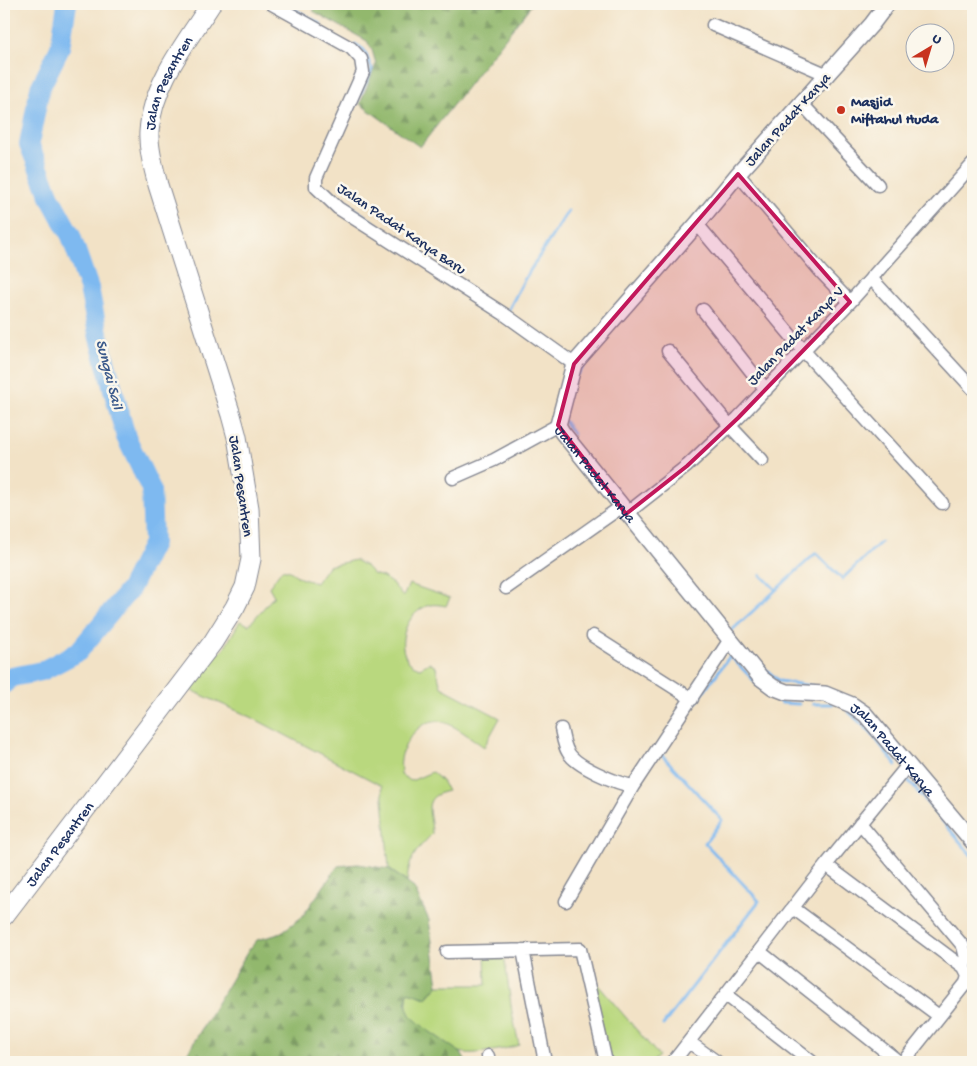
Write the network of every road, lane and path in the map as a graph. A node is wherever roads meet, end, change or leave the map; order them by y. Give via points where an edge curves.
1 (211, 4) edge
2 (272, 4) edge
3 (887, 4) edge
4 (713, 25) dead end
5 (828, 74) junction
6 (802, 104) junction
7 (973, 164) edge
8 (738, 174) junction
9 (878, 185) dead end
10 (697, 224) junction
11 (871, 278) junction
12 (850, 302) junction
13 (704, 310) dead end
14 (804, 350) junction
15 (668, 351) dead end
16 (574, 364) junction
17 (973, 389) edge
18 (766, 390) junction
19 (558, 424) junction
20 (730, 426) junction
21 (762, 460) dead end
22 (453, 478) dead end
23 (942, 503) dead end
24 (624, 511) junction
25 (506, 588) dead end
26 (593, 636) dead end
27 (729, 641) junction
28 (692, 699) junction
29 (561, 729) dead end
30 (908, 765) junction
31 (633, 786) junction
32 (860, 823) junction
33 (973, 842) edge
34 (826, 865) junction
35 (566, 901) dead end
36 (793, 908) junction
37 (4, 916) edge
38 (523, 950) junction
39 (447, 952) dead end
40 (760, 952) junction
41 (964, 968) junction
42 (726, 995) junction
43 (940, 1016) junction
44 (689, 1042) junction
45 (545, 1062) edge
46 (606, 1062) edge
47 (673, 1062) edge
48 (717, 1062) edge
49 (812, 1062) edge
50 (899, 1062) edge
51 (903, 1062) edge

1 - 37 main road, Jalan Pesantren via 166,76 152,106 149,134 158,186 237,436 250,538 251,559 245,587 214,642
2 - 16 street, Jalan Padat Karya Baru via 350,48 361,59 363,72 316,178 316,187 338,208 504,314
3 - 5 street, Jalan Padat Karya
4 - 5 street
5 - 6 street, Jalan Padat Karya
6 - 8 street, Jalan Padat Karya
6 - 9 street
7 - 11 street, Jalan Padat Karya V
8 - 10 street, Jalan Padat Karya
8 - 12 street
10 - 14 street
10 - 16 street, Jalan Padat Karya
11 - 12 street, Jalan Padat Karya V
11 - 17 street
12 - 14 street, Jalan Padat Karya V
13 - 18 street
14 - 18 street, Jalan Padat Karya V
14 - 23 street
15 - 20 street
16 - 19 street, Jalan Padat Karya
18 - 20 street, Jalan Padat Karya V
19 - 22 street via 494,460
19 - 24 street, Jalan Padat Karya
20 - 21 street
20 - 24 street, Jalan Padat Karya V via 687,466
24 - 25 street, Jalan Padat Karya V
24 - 27 street, Jalan Padat Karya
26 - 28 street
27 - 28 street
27 - 30 street, Jalan Padat Karya via 761,678 774,687 786,692 825,694 865,714
28 - 31 street
29 - 31 street via 567,751 573,758 610,780
30 - 32 street
30 - 33 street, Jalan Padat Karya
31 - 35 street
32 - 34 street
32 - 41 street via 963,946
34 - 36 street
34 - 41 street
36 - 40 street
36 - 43 street
38 - 39 street
38 - 45 street
38 - 46 street via 580,949
40 - 42 street
40 - 50 street
41 - 43 street via 968,976 966,983
42 - 44 street
42 - 49 street
43 - 51 street
44 - 47 street
44 - 48 street

